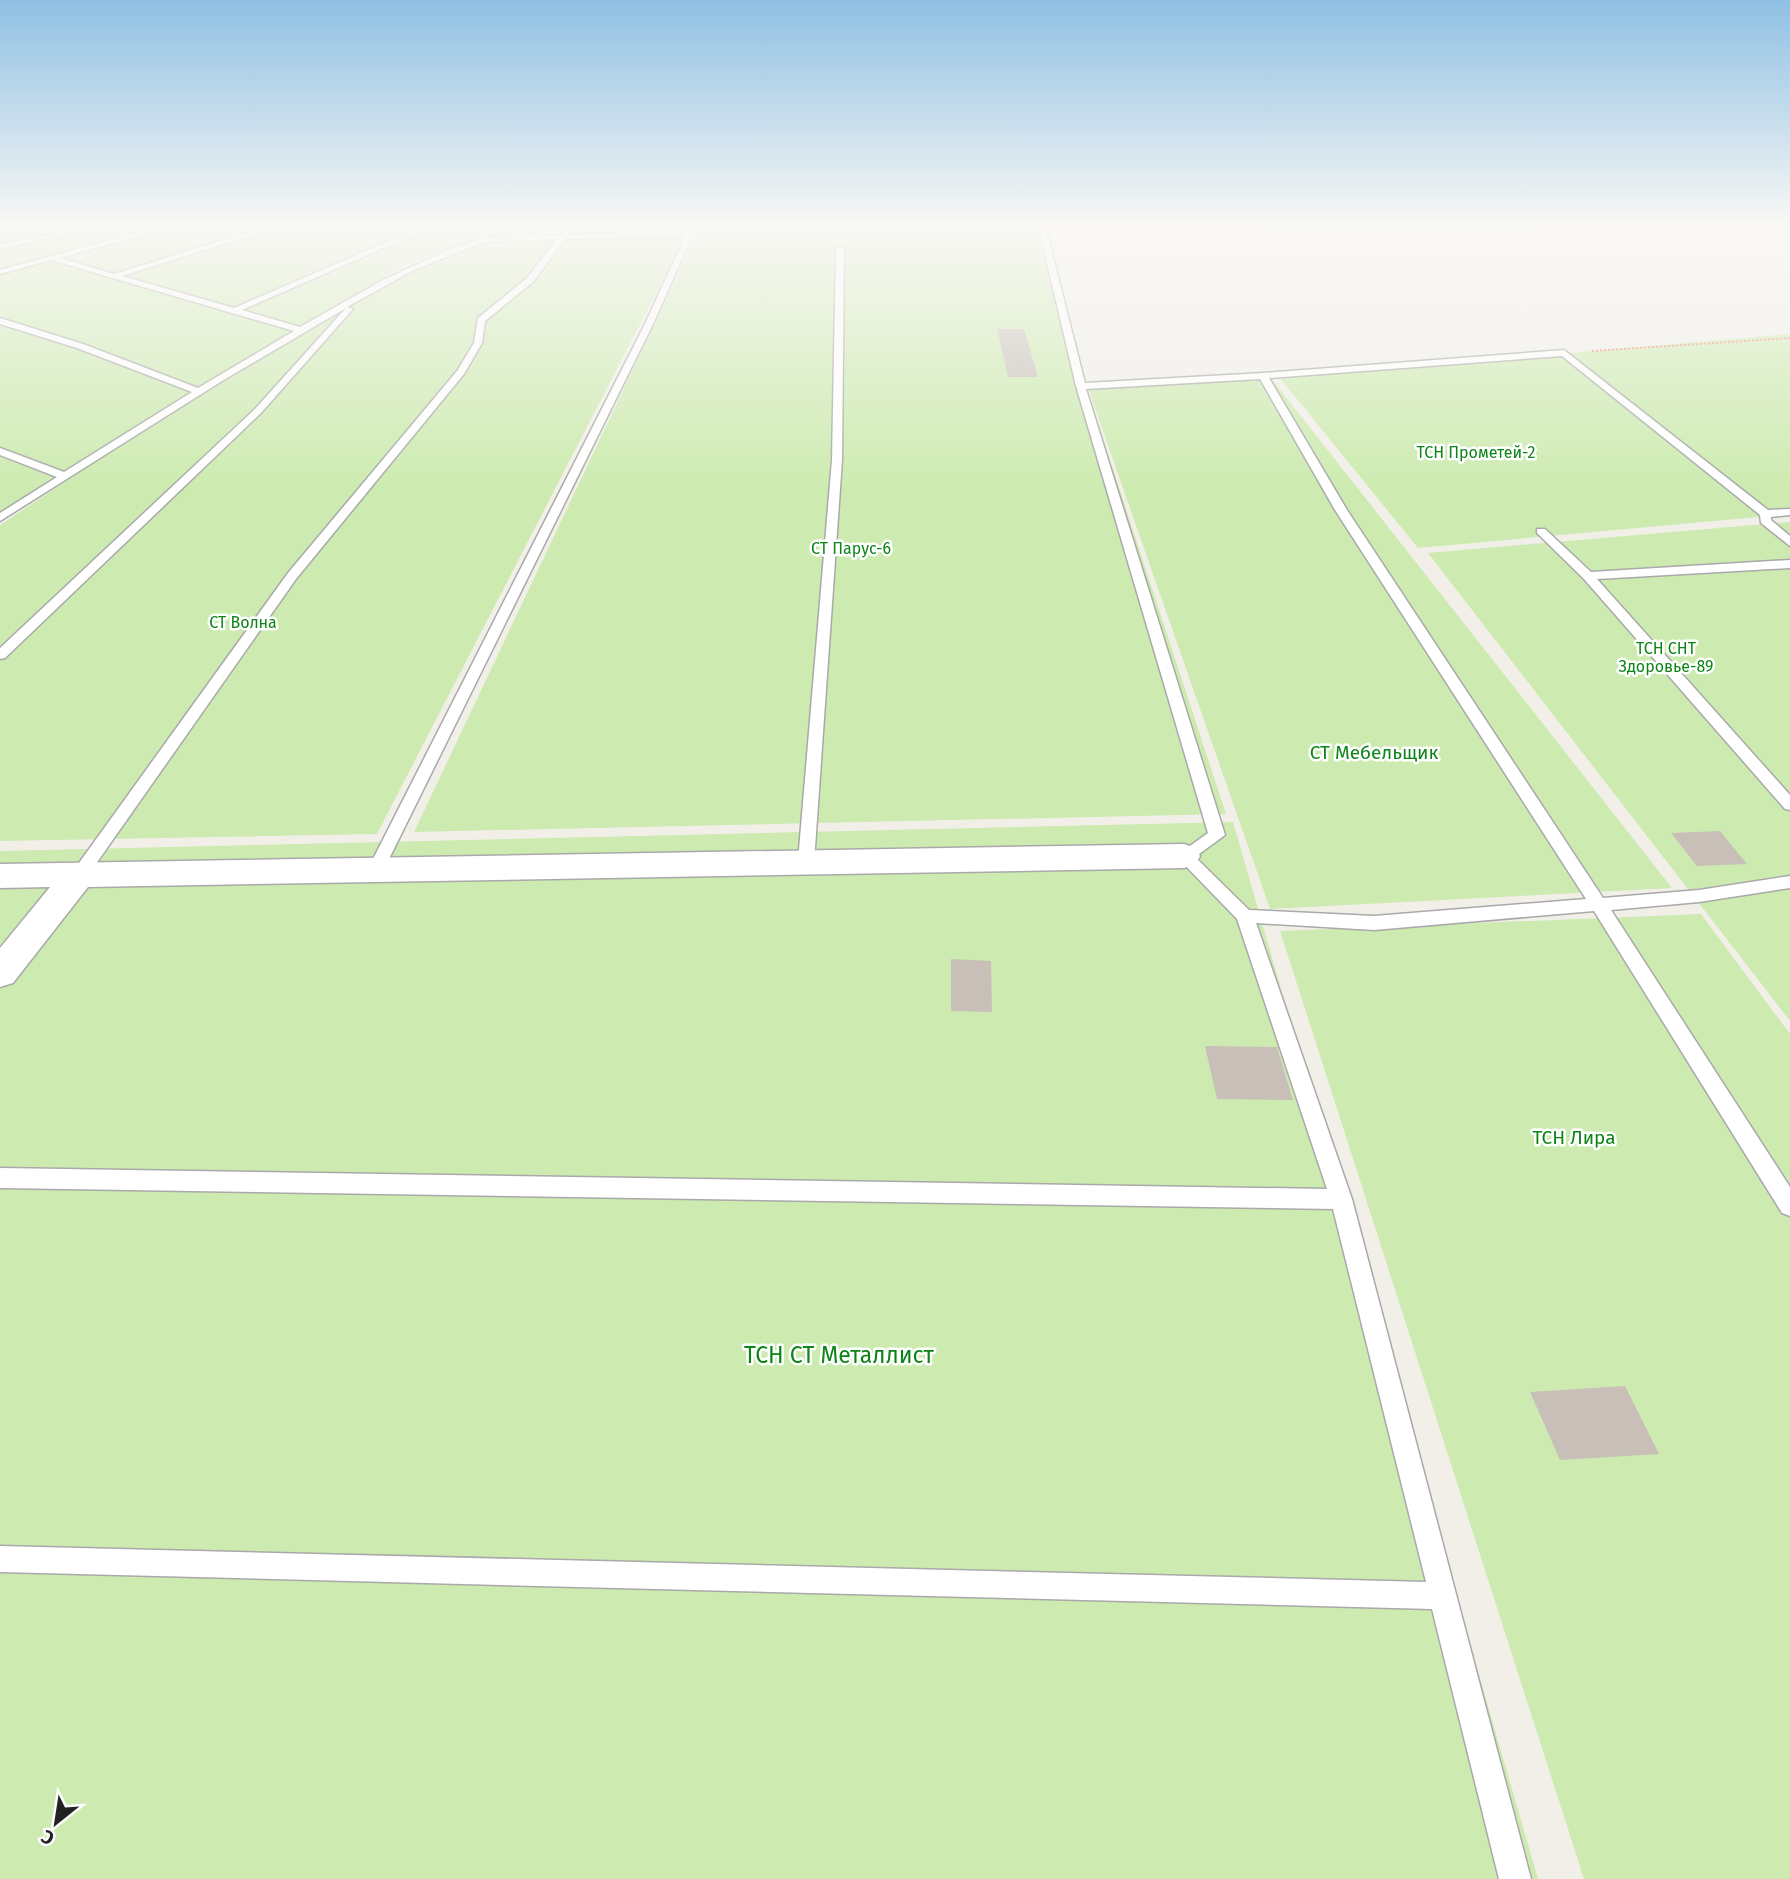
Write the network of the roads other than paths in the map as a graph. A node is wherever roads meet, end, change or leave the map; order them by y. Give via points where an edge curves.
1 (245, 313) edge
2 (332, 313) edge
3 (346, 313) edge
4 (490, 313) edge
5 (652, 313) edge
6 (839, 313) edge
7 (1063, 313) edge
8 (0, 321) edge
9 (301, 330) junction
10 (1263, 376) junction
11 (1081, 386) junction
12 (197, 391) junction
13 (0, 451) edge
14 (65, 477) junction
15 (1790, 512) edge
16 (1766, 514) junction
17 (0, 518) edge
18 (1541, 531) dead end
19 (1790, 542) edge
20 (1790, 564) edge
21 (1588, 576) junction
22 (0, 656) edge
23 (1790, 805) edge
24 (1184, 856) junction
25 (806, 862) junction
26 (376, 869) junction
27 (80, 874) junction
28 (0, 876) edge
29 (1790, 882) edge
30 (1599, 905) junction
31 (1245, 916) junction
32 (0, 974) edge
33 (0, 1178) edge
34 (1341, 1199) junction
35 (1790, 1206) edge
36 (0, 1559) edge
37 (1441, 1596) junction
38 (1515, 1879) edge

1 - 9 lane
2 - 9 lane
3 - 22 lane via 258,411
4 - 27 lane via 481,320 478,343 461,372 292,576
5 - 26 lane
6 - 25 lane via 837,460
7 - 11 lane
8 - 12 lane
9 - 12 lane
10 - 11 lane
10 - 16 lane via 1564,353
10 - 30 lane via 1340,510
11 - 24 lane via 1217,835
12 - 14 lane
13 - 14 lane
14 - 17 lane
15 - 16 lane
16 - 19 lane via 1765,522
18 - 21 lane
20 - 21 lane
21 - 23 lane
24 - 25 street
24 - 31 lane
25 - 26 street
26 - 27 street
27 - 28 street
27 - 32 street
29 - 30 lane
30 - 31 lane via 1374,923
30 - 35 lane
31 - 34 lane
33 - 34 lane
34 - 37 lane
36 - 37 lane
37 - 38 lane

